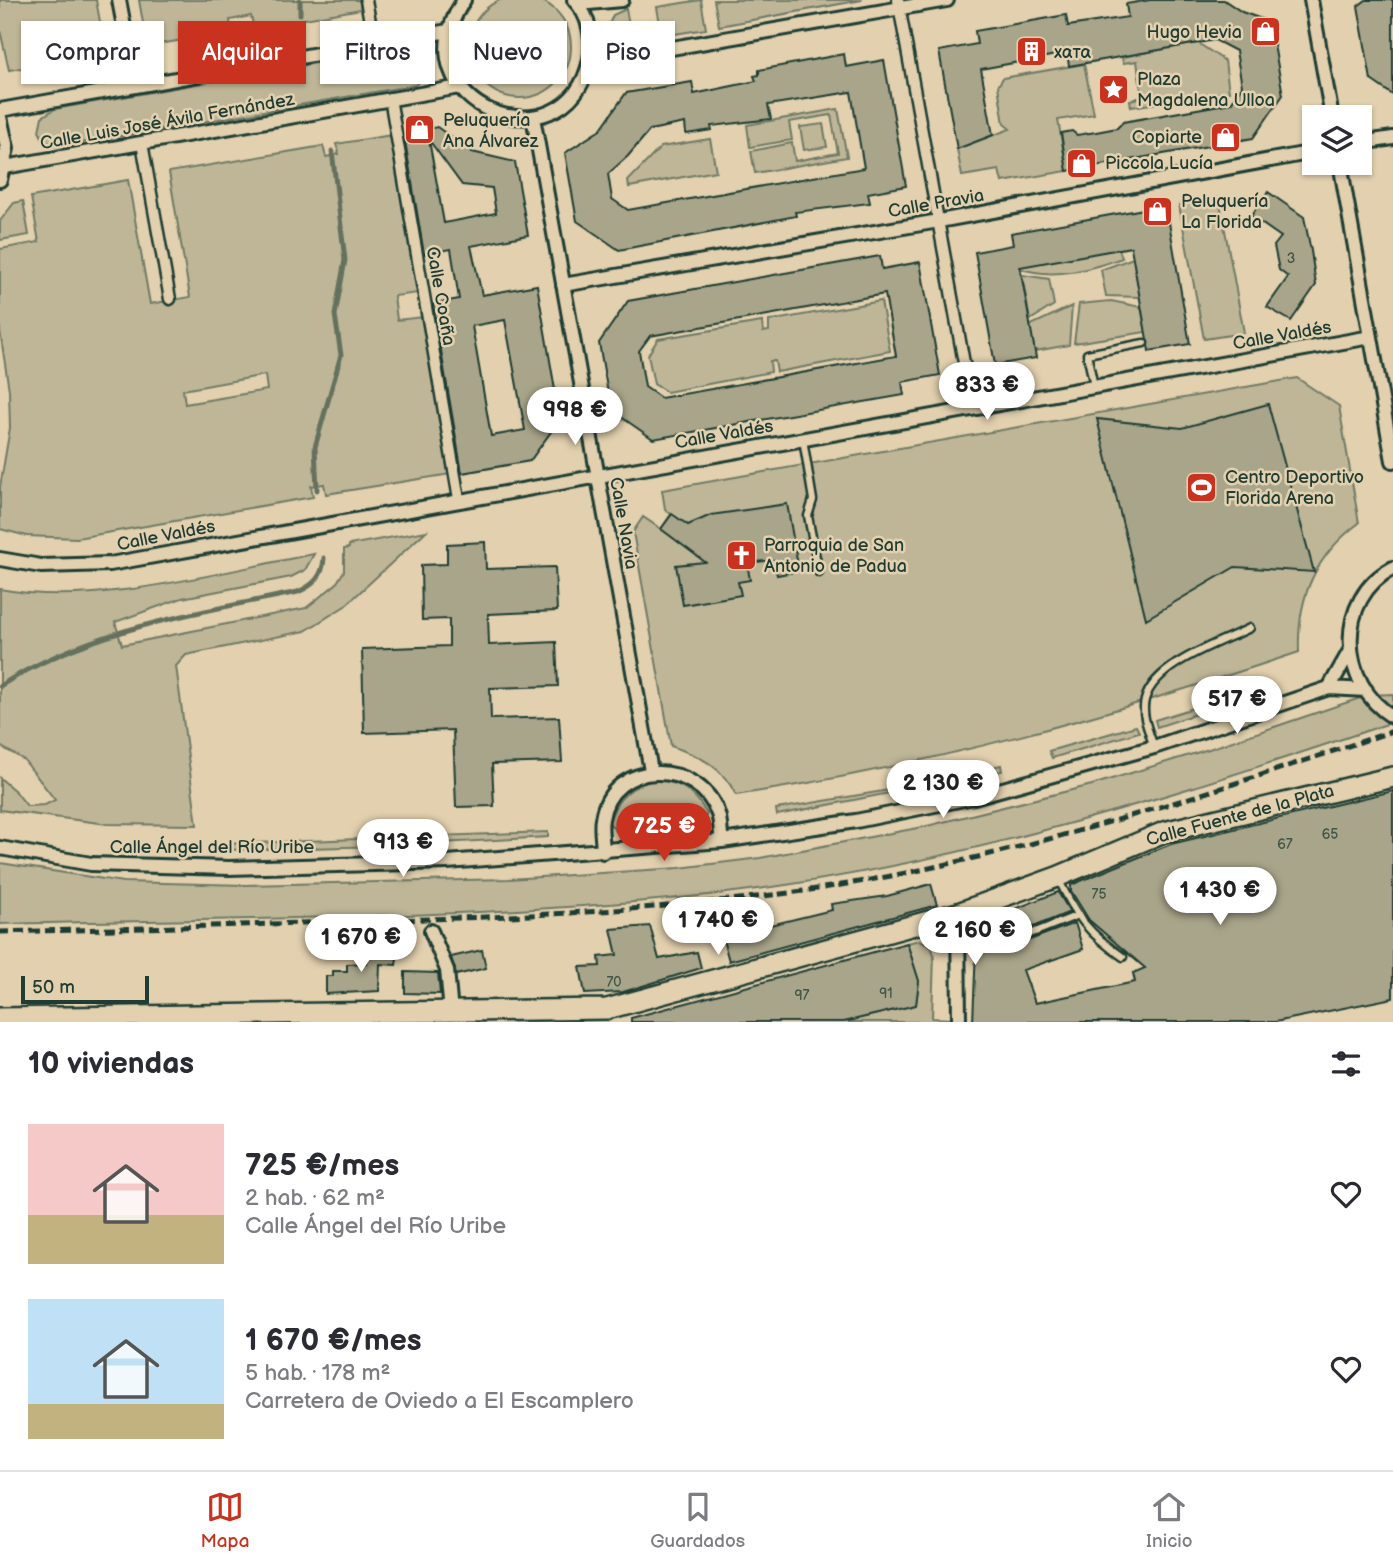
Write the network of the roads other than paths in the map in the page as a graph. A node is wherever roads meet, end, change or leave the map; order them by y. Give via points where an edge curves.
1 (119, 0) edge
2 (366, 0) edge
3 (464, 0) edge
4 (622, 0) edge
5 (947, 0) edge
6 (1311, 0) edge
7 (576, 2) edge
8 (899, 4) edge
9 (370, 21) edge
10 (587, 21) edge
11 (448, 32) junction
12 (435, 34) edge
13 (675, 47) edge
14 (320, 52) edge
15 (581, 81) edge
16 (135, 85) junction
17 (460, 88) junction
18 (390, 98) junction
19 (1330, 105) edge
20 (0, 110) edge
21 (0, 117) edge
22 (533, 117) junction
23 (1393, 138) edge
24 (1372, 142) edge
25 (142, 143) junction
26 (1302, 154) edge
27 (3, 174) edge
28 (1342, 175) edge
29 (939, 221) junction
30 (563, 285) junction
31 (170, 299) dead end
32 (1371, 337) junction
33 (1144, 343) dead end
34 (1094, 386) junction
35 (972, 407) junction
36 (802, 438) junction
37 (1393, 461) edge
38 (597, 474) junction
39 (459, 499) junction
40 (0, 559) edge
41 (1392, 567) edge
42 (819, 573) dead end
43 (1250, 628) dead end
44 (1351, 649) junction
45 (1329, 688) junction
46 (1367, 692) junction
47 (1393, 717) edge
48 (1154, 747) junction
49 (651, 771) junction
50 (1393, 777) edge
51 (722, 841) junction
52 (0, 848) edge
53 (603, 852) junction
54 (1057, 877) junction
55 (958, 913) junction
56 (1076, 916) junction
57 (431, 932) dead end
58 (1020, 938) dead end
59 (1123, 957) dead end
60 (451, 1012) junction
61 (604, 1015) edge
62 (6, 1019) edge
63 (958, 1022) edge

1 - 16 street
2 - 9 street
3 - 11 street
4 - 7 street
5 - 8 street
6 - 19 street
7 - 10 street
8 - 13 street
8 - 29 street
11 - 12 street
11 - 17 street via 448,59
14 - 16 street
15 - 22 street via 569,99
16 - 20 street
17 - 18 street, Calle Luis José Ávila Fernández
17 - 22 street via 494,114
18 - 25 street, Calle Luis José Ávila Fernández
18 - 39 street, Calle Coaña
21 - 27 street via 7,148
22 - 30 street, Calle Navia
23 - 24 street
25 - 27 street, Calle Luis José Ávila Fernández
25 - 31 street
26 - 29 street, Calle Pravia
28 - 32 street
29 - 30 street, Calle Pravia
29 - 35 street
30 - 38 street, Calle Navia
32 - 34 street, Calle Valdés
32 - 37 street
33 - 34 lane via 1087,354
34 - 35 street, Calle Valdés
35 - 36 street, Calle Valdés
36 - 38 street, Calle Valdés
36 - 42 lane via 813,500 808,516
38 - 39 street, Calle Valdés
38 - 49 street, Calle Navia
39 - 40 street, Calle Valdés via 110,564 41,566
41 - 44 street via 1362,594 1350,628
43 - 48 lane via 1166,670 1152,685 1144,713
44 - 45 street
44 - 46 street
45 - 46 street, Calle Ángel del Río Uribe
45 - 48 street, Calle Ángel del Río Uribe
46 - 47 street
48 - 51 street, Calle Ángel del Río Uribe via 974,797
49 - 51 street via 692,781 718,814
49 - 53 street via 630,779 612,796 602,820
50 - 54 main road, Calle Fuente de la Plata via 1164,832
51 - 53 street, Calle Ángel del Río Uribe
52 - 53 street, Calle Ángel del Río Uribe via 91,863 229,868
54 - 55 main road, Calle Fuente de la Plata
54 - 56 lane
55 - 61 main road, Calle Fuente de la Plata
55 - 63 street
56 - 58 lane
56 - 59 lane
57 - 60 street via 444,952
60 - 61 main road, Calle Fuente de la Plata
60 - 62 main road, Calle Fuente de la Plata

